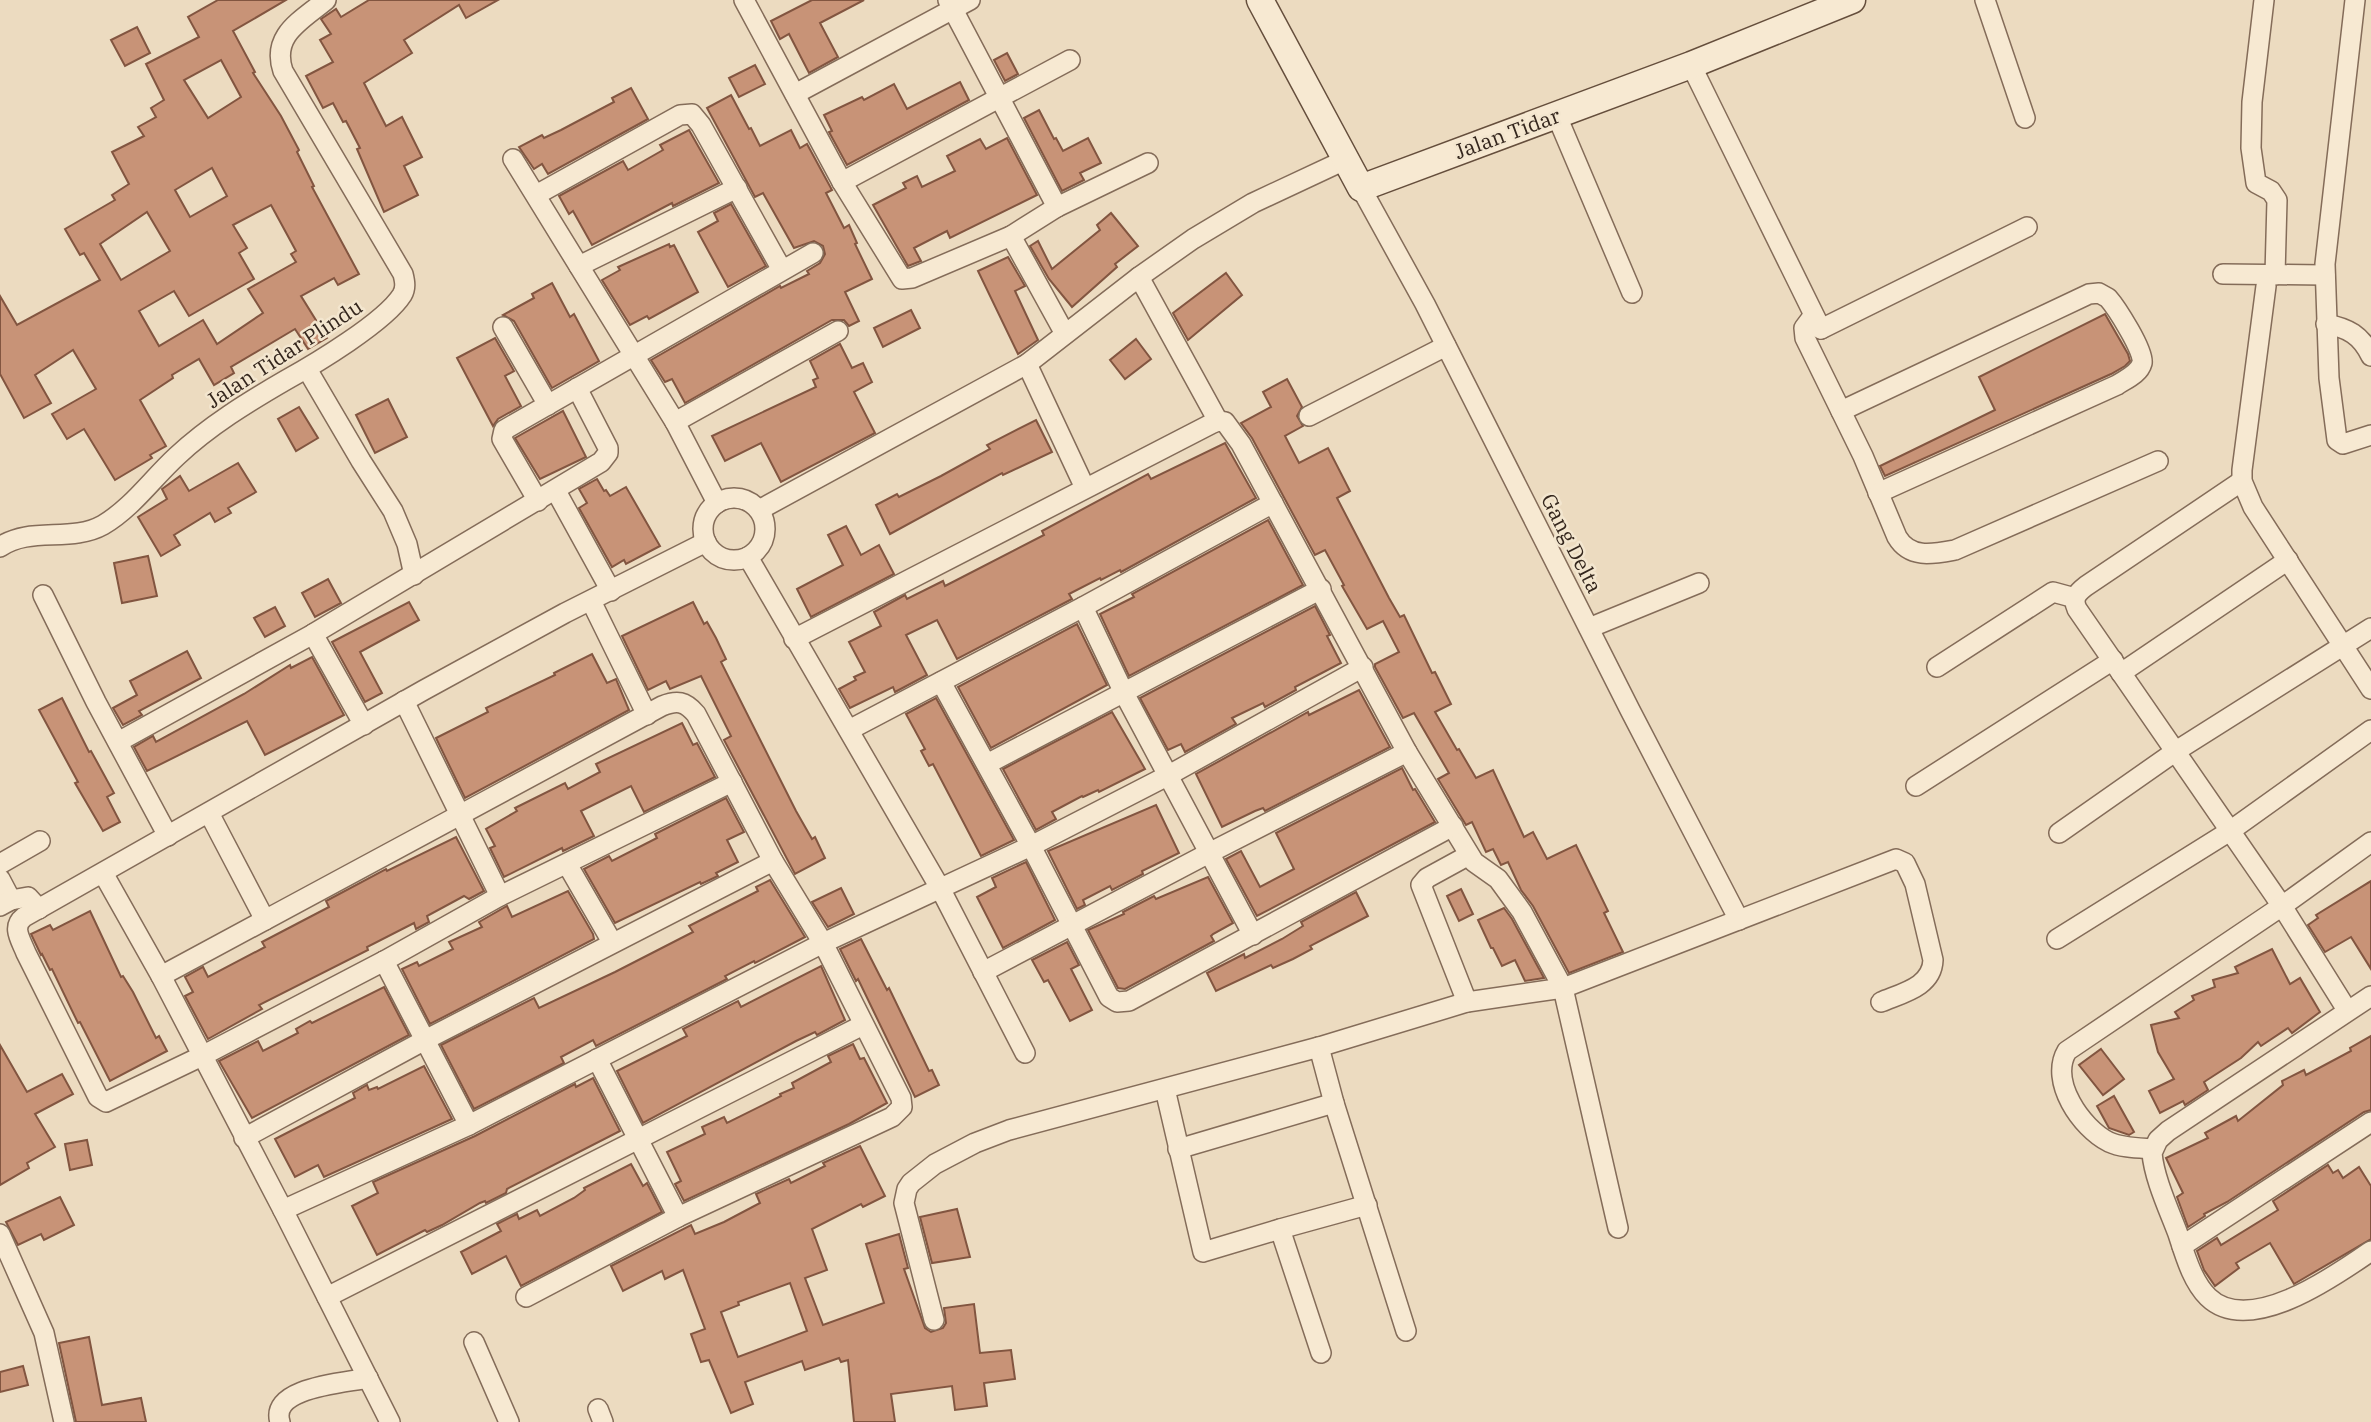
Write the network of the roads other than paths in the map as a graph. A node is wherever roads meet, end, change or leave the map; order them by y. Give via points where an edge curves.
1 (326, 0) edge
2 (745, 0) edge
3 (1260, 0) edge
4 (1852, 0) edge
5 (1985, 0) edge
6 (2264, 0) edge
7 (2355, 0) edge
8 (957, 3) edge
9 (1070, 60) dead end
10 (1691, 65) junction
11 (794, 94) junction
12 (1000, 97) junction
13 (1556, 114) junction
14 (2025, 118) dead end
15 (513, 159) dead end
16 (1348, 159) junction
17 (1148, 163) dead end
18 (842, 182) junction
19 (737, 188) junction
20 (1361, 188) junction
21 (536, 195) junction
22 (1057, 206) junction
23 (2027, 227) dead end
24 (1011, 236) junction
25 (813, 253) dead end
26 (579, 266) junction
27 (782, 270) junction
28 (2223, 274) dead end
29 (2325, 275) junction
30 (1139, 277) junction
31 (2271, 280) junction
32 (1632, 293) dead end
33 (2326, 324) junction
34 (503, 327) dead end
35 (1821, 329) junction
36 (838, 331) dead end
37 (1065, 334) junction
38 (1446, 346) junction
39 (633, 355) junction
40 (2371, 356) edge
41 (1027, 364) junction
42 (307, 369) junction
43 (577, 388) junction
44 (548, 405) junction
45 (1841, 411) junction
46 (1309, 416) dead end
47 (1218, 421) junction
48 (675, 422) junction
49 (2371, 435) edge
50 (2158, 461) dead end
51 (2242, 481) junction
52 (1085, 488) junction
53 (556, 491) junction
54 (1878, 493) junction
55 (538, 501) junction
56 (717, 503) junction
57 (1273, 503) junction
58 (759, 510) junction
59 (706, 542) junction
60 (0, 547) edge
61 (748, 557) junction
62 (2288, 560) junction
63 (414, 575) junction
64 (1699, 583) dead end
65 (1321, 589) junction
66 (611, 591) junction
67 (43, 595) dead end
68 (2075, 598) junction
69 (591, 601) junction
70 (1083, 607) junction
71 (1589, 628) junction
72 (2371, 628) edge
73 (313, 634) junction
74 (794, 639) junction
75 (2342, 646) junction
76 (1363, 667) junction
77 (1937, 667) dead end
78 (2117, 667) junction
79 (941, 682) junction
80 (2371, 689) edge
81 (1124, 692) junction
82 (404, 701) junction
83 (647, 715) junction
84 (363, 725) junction
85 (849, 730) junction
86 (2371, 730) edge
87 (118, 742) junction
88 (2176, 751) junction
89 (1408, 752) junction
90 (987, 764) junction
91 (1168, 775) junction
92 (732, 782) junction
93 (1916, 786) dead end
94 (209, 813) junction
95 (460, 815) junction
96 (1453, 825) junction
97 (2230, 831) junction
98 (2059, 833) dead end
99 (168, 836) junction
100 (40, 841) dead end
101 (2371, 842) edge
102 (1031, 846) junction
103 (1209, 853) junction
104 (1469, 855) junction
105 (773, 861) junction
106 (0, 864) edge
107 (567, 864) junction
108 (103, 873) junction
109 (0, 879) edge
110 (940, 888) junction
111 (500, 896) junction
112 (5, 903) edge
113 (2282, 906) junction
114 (39, 909) junction
115 (1739, 919) junction
116 (265, 920) junction
117 (1072, 926) junction
118 (1252, 935) junction
119 (2057, 939) dead end
120 (612, 942) junction
121 (823, 943) junction
122 (384, 961) junction
123 (983, 972) junction
124 (161, 976) junction
125 (1563, 988) junction
126 (2370, 999) edge
127 (1467, 1002) junction
128 (1881, 1002) dead end
129 (2347, 1010) junction
130 (863, 1025) junction
131 (425, 1040) junction
132 (1319, 1047) junction
133 (1025, 1053) dead end
134 (202, 1056) junction
135 (597, 1059) junction
136 (1165, 1089) junction
137 (1334, 1102) junction
138 (2371, 1122) edge
139 (469, 1125) junction
140 (638, 1137) junction
141 (244, 1138) junction
142 (1178, 1149) junction
143 (2153, 1149) junction
144 (1367, 1205) junction
145 (284, 1210) junction
146 (678, 1217) junction
147 (1618, 1228) dead end
148 (1280, 1229) junction
149 (0, 1234) edge
150 (2182, 1246) junction
151 (2371, 1251) edge
152 (327, 1297) junction
153 (526, 1297) dead end
154 (934, 1320) dead end
155 (1406, 1331) dead end
156 (474, 1342) dead end
157 (1321, 1353) dead end
158 (368, 1378) junction
159 (64, 1422) edge
160 (280, 1422) edge
161 (390, 1422) edge
162 (509, 1422) edge

1 - 42 street, Jalan Tidar Plindu via 282,40 279,58 402,274 405,287 384,315
2 - 11 street
3 - 16 main road
4 - 10 main road, Jalan Tidar
5 - 14 street
6 - 31 street via 2251,148 2256,183 2277,200
7 - 29 street
8 - 11 street
8 - 12 street
9 - 12 street
10 - 13 main road, Jalan Tidar
10 - 35 street
11 - 18 street
12 - 18 street
12 - 22 street
13 - 20 main road, Jalan Tidar
13 - 32 street
15 - 21 street
16 - 20 main road
16 - 30 street via 1253,203
17 - 22 street
18 - 24 street via 902,279
19 - 21 street via 701,125 687,113
19 - 26 street
19 - 27 street
20 - 38 street, Gang Delta
21 - 26 street
22 - 24 street
23 - 35 street
24 - 37 street
25 - 27 street
26 - 39 street
27 - 39 street
28 - 31 street
29 - 31 street
29 - 33 street
30 - 37 street
30 - 47 street
31 - 51 street via 2244,441
33 - 40 street via 2352,332 2365,342
33 - 49 street via 2337,440 2343,444
34 - 44 street
35 - 45 street via 1813,316 1804,328 1805,338
36 - 48 street
37 - 41 street
38 - 46 street
38 - 71 street, Gang Delta
39 - 43 street
39 - 48 street
41 - 52 street
41 - 58 street
42 - 60 street, Jalan Tidar Plindu via 198,437 124,511 100,527 75,535 22,537
42 - 63 street via 393,511
43 - 44 street
43 - 53 street via 608,453
44 - 55 street via 501,436
45 - 54 street
45 - 54 street via 2089,294 2108,298 2140,352 2142,363 2136,372 2117,385
47 - 52 street
47 - 57 street via 1234,432
48 - 56 street
50 - 54 street via 1939,553 1906,548
51 - 62 street via 2253,507
51 - 68 street via 2085,586
52 - 74 street
53 - 55 street
53 - 66 street
55 - 63 street
56 - 58 street via 740,498
56 - 59 street via 703,524
57 - 65 street
57 - 70 street
58 - 61 street via 764,520 763,541
59 - 61 street via 723,558
59 - 66 street
61 - 74 street
62 - 75 street
62 - 78 street
63 - 73 street
64 - 71 street
65 - 76 street
65 - 81 street
66 - 69 street
67 - 87 street
68 - 77 street via 2053,592
68 - 78 street via 2077,609
69 - 82 street
69 - 83 street
70 - 79 street
70 - 81 street
71 - 115 street, Gang Delta
72 - 75 street
73 - 84 street
73 - 87 street
74 - 85 street
75 - 80 street
75 - 88 street
76 - 89 street
76 - 91 street
78 - 88 street
78 - 93 street
79 - 85 street
79 - 90 street
81 - 90 street
81 - 91 street
82 - 84 street
82 - 95 street
83 - 92 street via 676,702 688,706
83 - 95 street
84 - 94 street
85 - 110 street
86 - 97 street
87 - 99 street
88 - 97 street
88 - 98 street
89 - 96 street
89 - 103 street
90 - 102 street
91 - 102 street
91 - 103 street
92 - 105 street
92 - 107 street
94 - 99 street
94 - 116 street
95 - 111 street
95 - 116 street
96 - 104 street
96 - 118 street
97 - 113 street
97 - 119 street
99 - 108 street
100 - 106 street
101 - 113 street
102 - 110 street
102 - 117 street
103 - 117 street
103 - 118 street
104 - 125 street via 1506,888
104 - 127 street via 1421,886
105 - 120 street
105 - 121 street
107 - 111 street
107 - 120 street
108 - 114 street
108 - 124 street
109 - 112 street
110 - 121 street
110 - 123 street
111 - 122 street
112 - 114 street via 28,897
113 - 129 street
113 - 143 street via 2075,1044 2062,1060 2066,1091 2091,1129 2118,1146
114 - 134 street via 20,921 18,935 100,1100 109,1101
115 - 125 street
115 - 128 street via 1896,859 1902,861 1915,884 1933,969 1921,985
116 - 124 street
117 - 118 street via 1109,997 1120,1003
117 - 123 street
120 - 131 street
121 - 130 street
121 - 135 street
122 - 131 street
122 - 134 street
123 - 133 street
124 - 134 street
125 - 127 street
125 - 147 street
126 - 129 street
127 - 132 street
129 - 143 street via 2168,1131
130 - 140 street
130 - 146 street via 901,1098 898,1113
131 - 139 street
131 - 141 street
132 - 136 street
132 - 137 street
134 - 141 street
135 - 139 street
135 - 140 street
136 - 142 street
136 - 154 street via 1009,1130 948,1156 911,1183 904,1203
137 - 142 street
137 - 144 street
138 - 150 street
139 - 145 street
140 - 146 street
140 - 152 street
141 - 145 street
142 - 148 street via 1203,1252
143 - 150 street via 2152,1158
144 - 148 street
144 - 155 street
145 - 152 street
146 - 153 street
148 - 157 street
149 - 159 street via 44,1333
150 - 151 street via 2210,1298 2248,1311 2274,1307
152 - 158 street
156 - 162 street
158 - 160 street via 297,1393 280,1406
158 - 161 street

